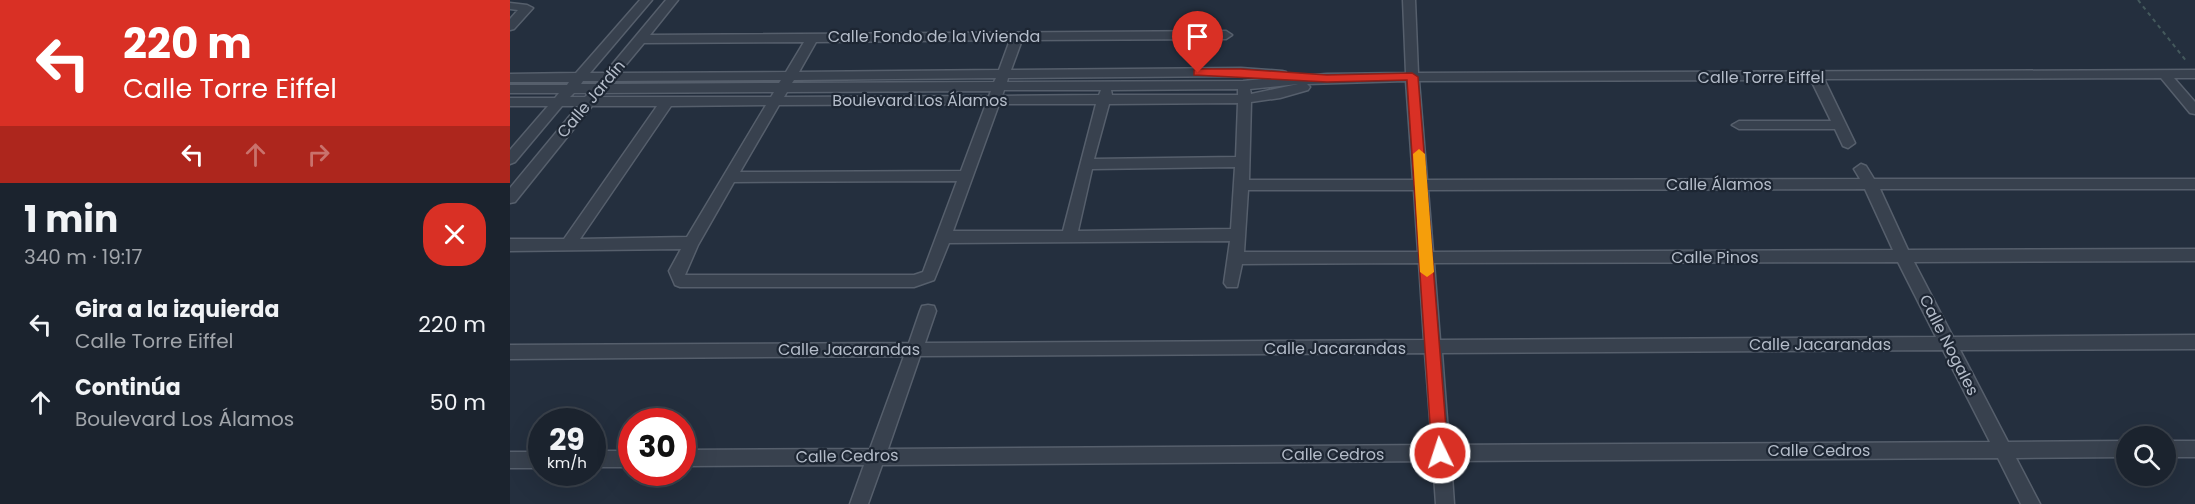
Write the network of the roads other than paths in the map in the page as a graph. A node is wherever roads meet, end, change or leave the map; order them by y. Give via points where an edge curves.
1 (646, 0) edge
2 (672, 0) edge
3 (1408, 0) edge
4 (510, 6) edge
5 (510, 26) edge
6 (1018, 35) junction
7 (1226, 35) dead end
8 (813, 37) junction
9 (641, 39) junction
10 (2192, 69) edge
11 (2163, 73) junction
12 (610, 77) junction
13 (1412, 77) junction
14 (1816, 77) junction
15 (510, 78) edge
16 (579, 78) junction
17 (1327, 78) junction
18 (1243, 85) junction
19 (1108, 86) junction
20 (999, 87) junction
21 (784, 88) junction
22 (510, 89) edge
23 (569, 89) junction
24 (601, 89) junction
25 (668, 100) junction
26 (559, 101) junction
27 (590, 101) junction
28 (510, 102) edge
29 (2195, 110) edge
30 (1739, 125) dead end
31 (1839, 125) junction
32 (1848, 143) dead end
33 (510, 159) edge
34 (1242, 162) junction
35 (1086, 164) junction
36 (1861, 169) dead end
37 (967, 176) junction
38 (732, 177) junction
39 (1421, 183) junction
40 (1870, 184) junction
41 (2195, 184) edge
42 (1243, 185) junction
43 (510, 198) edge
44 (1239, 235) junction
45 (943, 237) junction
46 (1069, 237) junction
47 (691, 243) junction
48 (568, 244) junction
49 (510, 245) edge
50 (2195, 255) edge
51 (1903, 256) junction
52 (1236, 258) junction
53 (1426, 258) junction
54 (1232, 283) dead end
55 (928, 311) dead end
56 (2195, 342) edge
57 (1947, 343) junction
58 (1433, 348) junction
59 (915, 349) junction
60 (510, 352) edge
61 (2003, 449) junction
62 (2116, 449) edge
63 (2176, 449) edge
64 (2195, 449) edge
65 (1440, 453) junction
66 (875, 456) junction
67 (696, 458) edge
68 (510, 460) edge
69 (528, 460) edge
70 (859, 504) edge
71 (1445, 504) edge
72 (2031, 504) edge

1 - 16 street, Calle Jardín
2 - 9 street, Calle Jardín
3 - 13 street
4 - 5 street via 525,6 526,10
6 - 7 street, Calle Fondo de la Vivienda
6 - 8 street, Calle Fondo de la Vivienda
6 - 20 street
8 - 9 street, Calle Fondo de la Vivienda
8 - 21 street
9 - 12 street, Calle Jardín
10 - 11 street, Calle Torre Eiffel
11 - 14 street, Calle Torre Eiffel
11 - 29 street
12 - 16 street, Boulevard Los Álamos
12 - 21 street, Boulevard Los Álamos
12 - 24 street, Calle Jardín
13 - 14 street, Calle Torre Eiffel
13 - 17 street, Calle Torre Eiffel
13 - 39 street
14 - 31 street
15 - 16 street, Boulevard Los Álamos
16 - 23 street, Calle Jardín
17 - 18 street, Boulevard Los Álamos
17 - 18 street, Boulevard Los Álamos via 1280,94
18 - 19 street, Boulevard Los Álamos
18 - 19 street, Boulevard Los Álamos
18 - 34 street
19 - 20 street, Boulevard Los Álamos
19 - 20 street, Boulevard Los Álamos
19 - 35 street
20 - 21 street, Boulevard Los Álamos
20 - 21 street, Boulevard Los Álamos
20 - 37 street
21 - 24 street, Boulevard Los Álamos
21 - 25 street, Boulevard Los Álamos
21 - 38 street
22 - 23 street, Boulevard Los Álamos
23 - 24 street, Boulevard Los Álamos
23 - 26 street, Calle Jardín
24 - 27 street, Calle Jardín
25 - 27 street, Boulevard Los Álamos
25 - 48 street
26 - 27 street, Boulevard Los Álamos
26 - 28 street, Boulevard Los Álamos
26 - 33 street, Calle Jardín
27 - 43 street, Calle Jardín
30 - 31 street
31 - 32 street
34 - 35 street
34 - 42 street
35 - 46 street
36 - 40 street, Calle Nogales
37 - 38 street
37 - 45 street
38 - 47 street
39 - 40 street, Calle Álamos
39 - 42 street, Calle Álamos
39 - 53 street
40 - 41 street, Calle Álamos
40 - 51 street, Calle Nogales
42 - 44 street
44 - 46 street
44 - 52 street
45 - 46 street
45 - 47 street via 932,272 925,279 914,281 686,282 678,279 677,271
47 - 48 street
48 - 49 street
50 - 51 street, Calle Pinos
51 - 53 street, Calle Pinos
51 - 57 street, Calle Nogales
52 - 53 street, Calle Pinos
52 - 54 street
53 - 58 street
55 - 59 street
56 - 57 street, Calle Jacarandas
57 - 58 street, Calle Jacarandas
57 - 61 street, Calle Nogales
58 - 59 street, Calle Jacarandas
58 - 65 street
59 - 60 street, Calle Jacarandas
59 - 66 street
61 - 62 street, Calle Cedros
61 - 65 street, Calle Cedros
61 - 72 street, Calle Nogales
63 - 64 street
65 - 66 street, Calle Cedros
65 - 71 street
66 - 67 street, Calle Cedros
66 - 70 street
68 - 69 street

